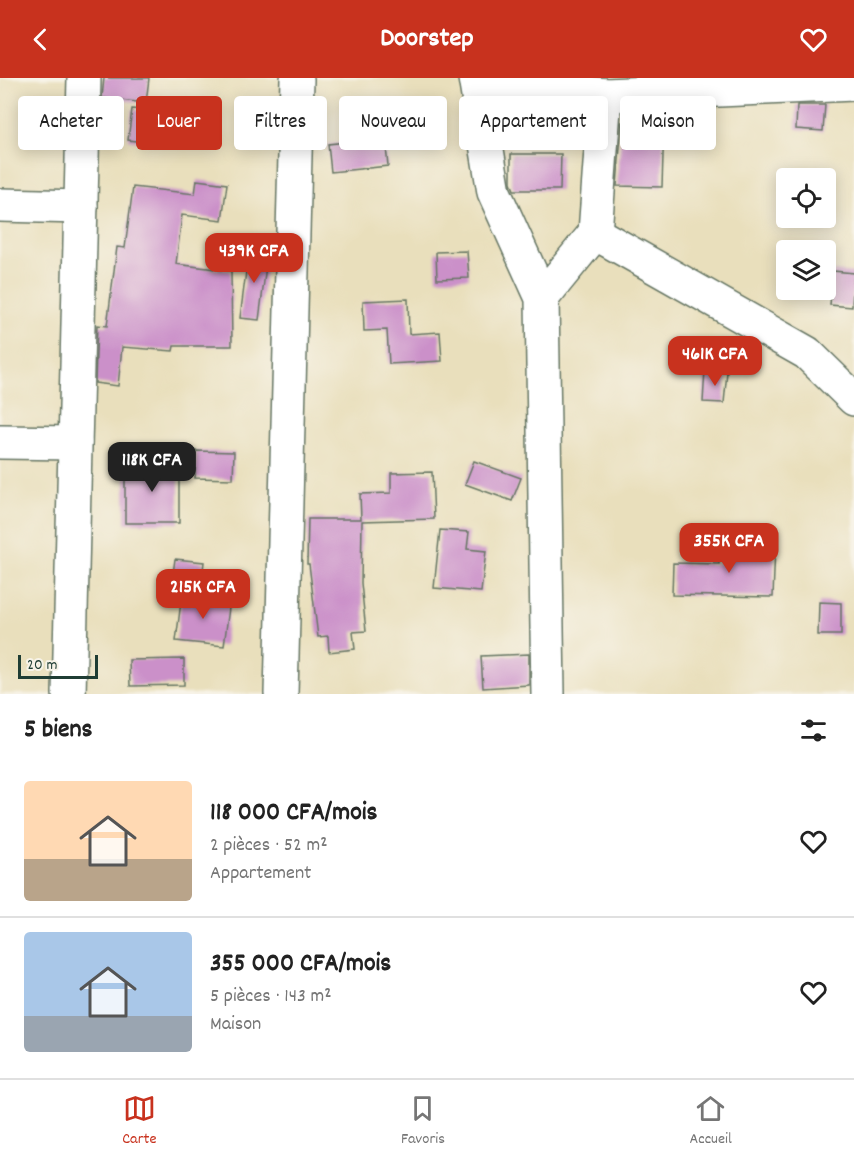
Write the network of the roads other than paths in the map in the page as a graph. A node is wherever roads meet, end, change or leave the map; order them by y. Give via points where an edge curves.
1 (84, 78) edge
2 (297, 79) edge
3 (476, 79) edge
4 (854, 84) edge
5 (605, 95) junction
6 (0, 205) edge
7 (81, 207) junction
8 (595, 233) junction
9 (542, 298) junction
10 (854, 399) edge
11 (0, 442) edge
12 (75, 443) junction
13 (69, 694) edge
14 (282, 694) edge
15 (548, 694) edge

1 - 7 street
2 - 14 street
3 - 5 street
3 - 9 street via 494,192
4 - 5 street
5 - 8 street
6 - 7 street
7 - 12 street
8 - 9 street
8 - 10 street via 807,353
9 - 15 street
11 - 12 street
12 - 13 street

